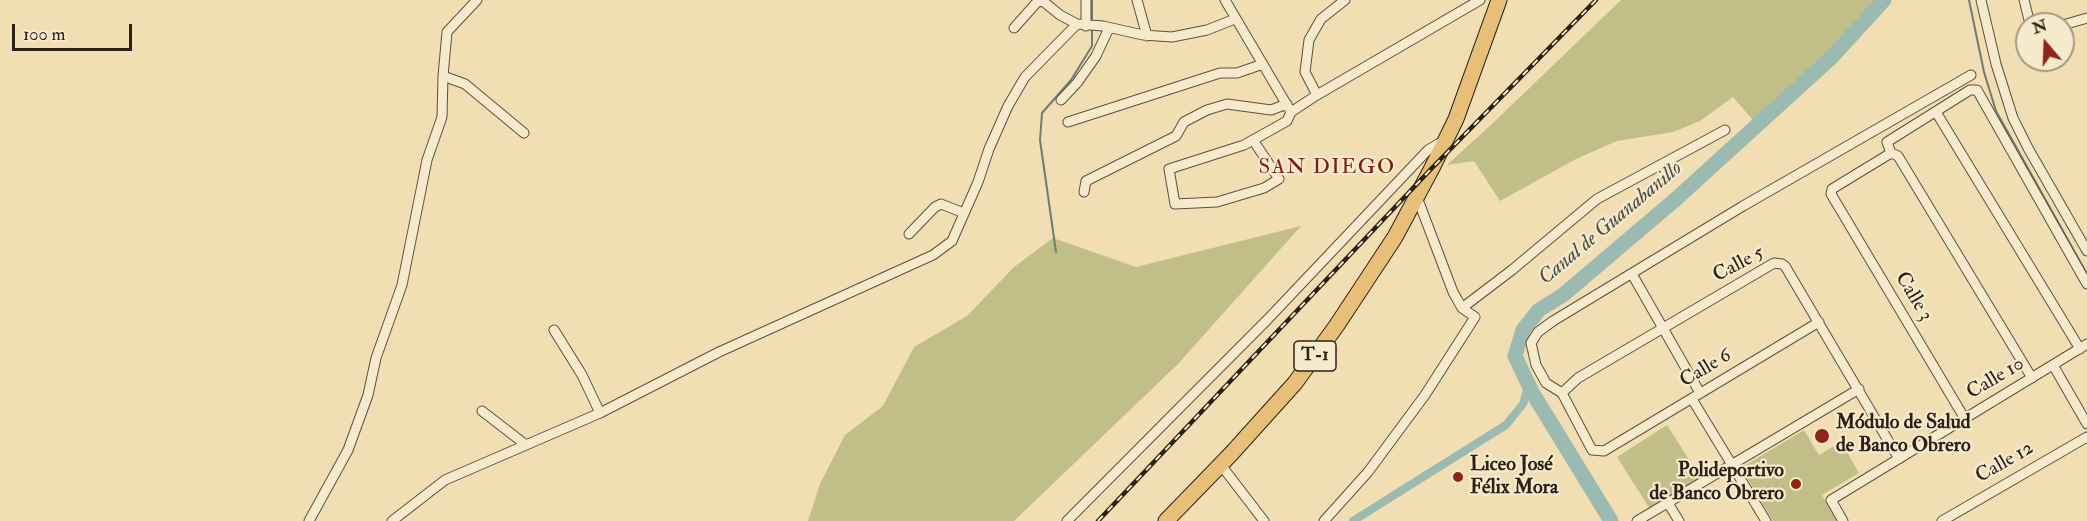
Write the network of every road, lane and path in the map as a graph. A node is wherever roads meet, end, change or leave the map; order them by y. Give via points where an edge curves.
1 (477, 0) edge
2 (1086, 0) edge
3 (1137, 0) edge
4 (1225, 0) edge
5 (1345, 0) edge
6 (1480, 0) edge
7 (1499, 0) edge
8 (1981, 0) edge
9 (1235, 19) junction
10 (1084, 26) junction
11 (1106, 27) junction
12 (1014, 28) dead end
13 (1147, 36) junction
14 (1263, 64) junction
15 (1971, 75) dead end
16 (443, 76) junction
17 (1317, 94) junction
18 (1061, 100) dead end
19 (1289, 108) junction
20 (1936, 112) junction
21 (1068, 122) dead end
22 (1725, 130) dead end
23 (524, 133) dead end
24 (1446, 139) junction
25 (1253, 140) junction
26 (1891, 153) junction
27 (1084, 192) dead end
28 (1417, 196) junction
29 (964, 213) junction
30 (909, 234) dead end
31 (2087, 251) edge
32 (1632, 274) junction
33 (2087, 284) edge
34 (1462, 308) junction
35 (1819, 322) junction
36 (1664, 328) junction
37 (554, 330) dead end
38 (2083, 347) edge
39 (2053, 365) junction
40 (2032, 378) junction
41 (1859, 389) junction
42 (1562, 393) junction
43 (1701, 393) junction
44 (1692, 399) junction
45 (482, 411) dead end
46 (600, 413) junction
47 (1965, 419) junction
48 (2087, 424) edge
49 (2087, 437) edge
50 (526, 444) junction
51 (1899, 459) junction
52 (1733, 464) junction
53 (1221, 465) junction
54 (1668, 503) junction
55 (309, 521) edge
56 (393, 521) edge
57 (1067, 521) edge
58 (1166, 521) edge
59 (1264, 521) edge
60 (1324, 521) edge
61 (1637, 521) edge
62 (1679, 521) edge
63 (1766, 521) edge
64 (1843, 521) edge
65 (1942, 521) edge

1 - 16 street via 447,32
2 - 10 street
3 - 13 street
4 - 9 street
5 - 17 street via 1321,19 1309,40 1305,72
6 - 17 street
7 - 24 main road, T-1
8 - 31 street via 1995,64 2013,118
9 - 13 street via 1172,37
9 - 14 street
10 - 11 street
10 - 12 street via 1038,1
10 - 29 street via 1025,77 999,127
11 - 13 street
11 - 18 street via 1096,56
14 - 19 street
14 - 21 street via 1237,73 1220,73
15 - 32 street
16 - 23 street via 465,84
16 - 55 street via 442,117 427,160 402,285 348,450
17 - 19 street
19 - 25 street via 1287,121
19 - 27 street via 1271,110 1227,104 1207,110 1184,122 1176,136 1086,182
20 - 26 street via 1887,142
20 - 33 street via 1970,90 1980,93
20 - 38 street
22 - 34 street via 1597,199
24 - 28 main road, T-1
24 - 57 street via 1428,150 1268,319
25 - 25 street via 1169,169 1175,204 1217,202 1264,188 1279,179
26 - 40 street via 1898,156
26 - 47 street, Calle 3 via 1832,189 1831,194
28 - 34 street
28 - 53 main road, T-1 via 1389,247 1295,383
29 - 30 street via 940,204
29 - 46 street via 952,241 933,255 719,352
32 - 36 street
32 - 42 street via 1553,321 1531,342 1536,365 1546,383
34 - 60 street via 1475,317 1425,395 1368,472
35 - 36 street, Calle 5 via 1785,266 1774,263
35 - 41 street, Calle 5
35 - 43 street, Calle 6
36 - 42 street, Calle 5 via 1578,378
36 - 43 street
37 - 46 street
38 - 39 street, Calle 10
39 - 40 street, Calle 10
39 - 48 street
40 - 47 street, Calle 10
41 - 51 street, Calle 5
41 - 52 street
42 - 44 street, Calle 6 via 1592,450 1604,451
43 - 44 street, Calle 6
44 - 52 street
45 - 50 street
46 - 50 street
47 - 51 street, Calle 10
49 - 65 street, Calle 12
50 - 56 street via 445,480
51 - 64 street, Calle 10 via 1831,500
52 - 54 street
52 - 63 street
53 - 58 main road, T-1
53 - 59 street
54 - 61 street
54 - 62 street

